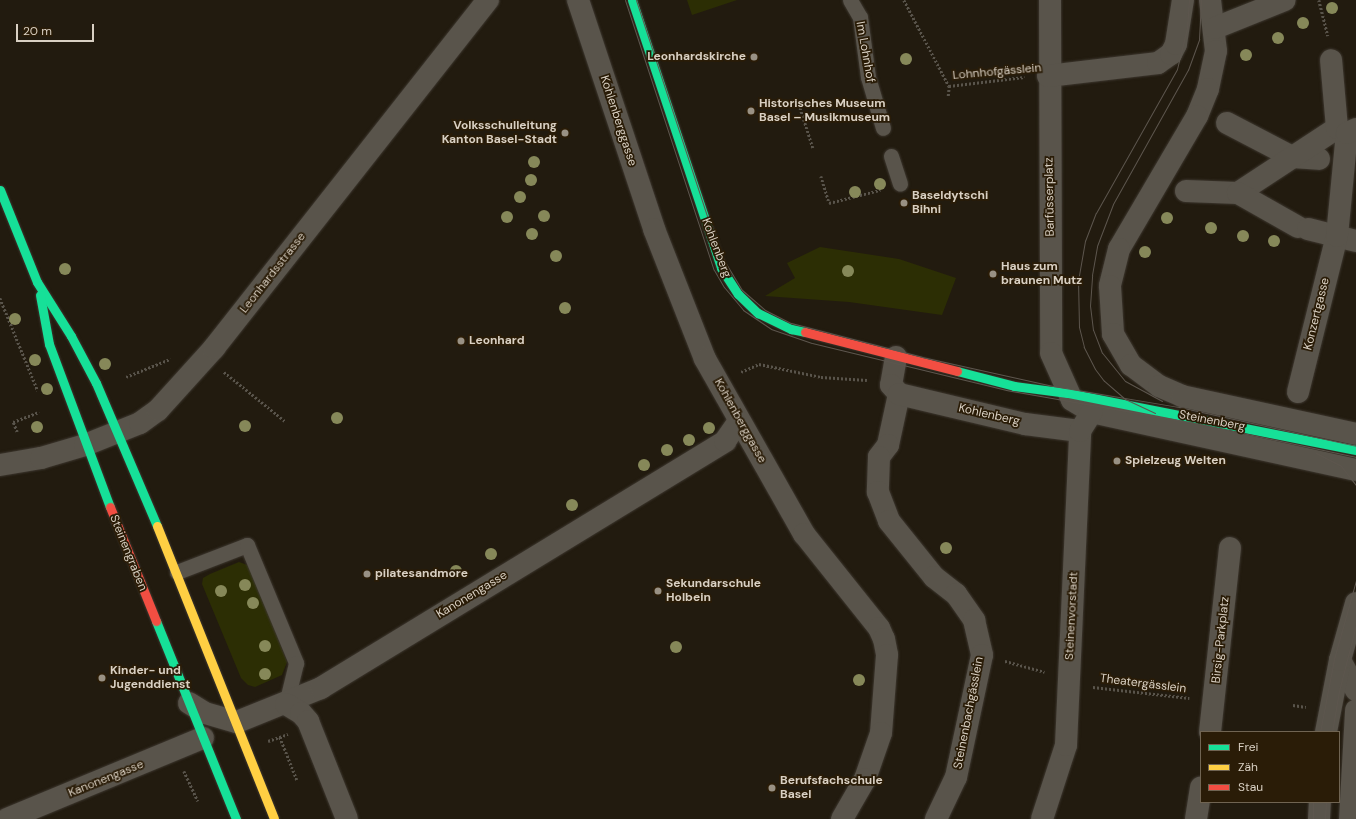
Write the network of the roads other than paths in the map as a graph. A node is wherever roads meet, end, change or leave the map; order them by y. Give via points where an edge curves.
1 (488, 0) edge
2 (578, 0) edge
3 (632, 0) edge
4 (850, 0) edge
5 (1050, 0) edge
6 (1183, 0) edge
7 (1210, 0) edge
8 (1285, 0) edge
9 (1215, 28) junction
10 (1330, 50) road end
11 (1048, 76) junction
12 (1227, 123) dead end
13 (883, 128) dead end
14 (1352, 131) edge
15 (891, 156) dead end
16 (1292, 157) junction
17 (1331, 163) junction
18 (900, 184) road end
19 (0, 190) edge
20 (1186, 191) dead end
21 (1238, 193) junction
22 (1346, 238) edge
23 (37, 282) junction
24 (896, 357) junction
25 (1059, 386) junction
26 (895, 390) junction
27 (1298, 392) dead end
28 (1092, 412) junction
29 (739, 421) junction
30 (1080, 431) junction
31 (118, 432) junction
32 (1356, 434) edge
33 (85, 445) junction
34 (1356, 450) edge
35 (0, 465) edge
36 (1356, 470) edge
37 (1230, 548) dead end
38 (177, 572) junction
39 (1356, 604) edge
40 (1340, 660) junction
41 (1356, 690) edge
42 (188, 703) junction
43 (286, 704) junction
44 (1356, 710) edge
45 (237, 722) junction
46 (1210, 731) edge
47 (1326, 731) edge
48 (203, 738) junction
49 (1354, 751) edge
50 (1200, 793) edge
51 (1320, 803) edge
52 (7, 819) edge
53 (236, 819) edge
54 (274, 819) edge
55 (347, 819) edge
56 (842, 819) edge
57 (936, 819) edge
58 (1042, 819) edge
59 (1196, 819) edge
60 (1319, 819) edge
61 (1350, 819) edge

1 - 31 street, Leonhardsstrasse via 214,348 158,410 140,423
2 - 29 street, Kohlenberggasse via 654,229 705,359
3 - 24 main road, Kohlenberg via 721,268 729,283 746,304 773,322
4 - 13 lane, Im Lohnhof via 860,17 868,77
5 - 11 street, Barfüsserplatz
6 - 11 street via 1176,44 1171,54 1158,62
7 - 9 street
8 - 9 street
9 - 32 street, Steinenberg via 1216,51 1208,89 1197,116 1129,230 1115,264 1110,305 1113,334 1122,352 1141,374 1159,386 1182,396
10 - 16 street via 1337,128
11 - 25 street, Barfüsserplatz via 1051,353
12 - 16 street
14 - 17 street, Konzertgasse
15 - 18 lane
16 - 17 street
16 - 21 street
17 - 22 street, Konzertgasse
19 - 23 main road, Steinengraben
20 - 21 street
21 - 22 street via 1303,228
22 - 27 street, Konzertgasse
23 - 31 main road, Steinengraben via 71,336
23 - 33 main road, Steinengraben via 49,344
24 - 25 main road, Kohlenberg via 1014,386
24 - 26 street, Steinenbachgässlein
25 - 28 street, Barfüsserplatz via 1076,404
25 - 34 main road, Steinenberg
26 - 30 street, Kohlenberg via 1025,424
26 - 57 street, Steinenbachgässlein via 888,445 879,457 878,492 889,521 934,577 956,594 974,620 982,655 956,777
28 - 30 street, Steinenvorstadt
28 - 36 street, Steinenberg
29 - 43 street, Kanonengasse via 725,440 321,688
29 - 56 street, Kohlenberggasse via 804,534 880,628 884,639 887,655 881,733 864,779
30 - 58 street, Steinenvorstadt via 1066,745
31 - 33 street, Leonhardsstrasse
31 - 38 main road, Steinengraben
33 - 35 street, Leonhardsstrasse via 41,458
33 - 42 main road, Steinengraben
37 - 46 street, Birsig-Parkplatz
38 - 43 lane via 247,545 296,663
38 - 45 main road, Steinengraben
39 - 40 street
40 - 41 street
40 - 47 street
42 - 45 street via 205,713
42 - 48 main road, Steinengraben
43 - 45 street, Kanonengasse via 259,711
43 - 55 street via 301,713 308,721
44 - 49 street
45 - 54 main road, Steinengraben
48 - 52 street, Kanonengasse
48 - 53 main road, Steinengraben
49 - 61 street
50 - 59 street
51 - 60 street

